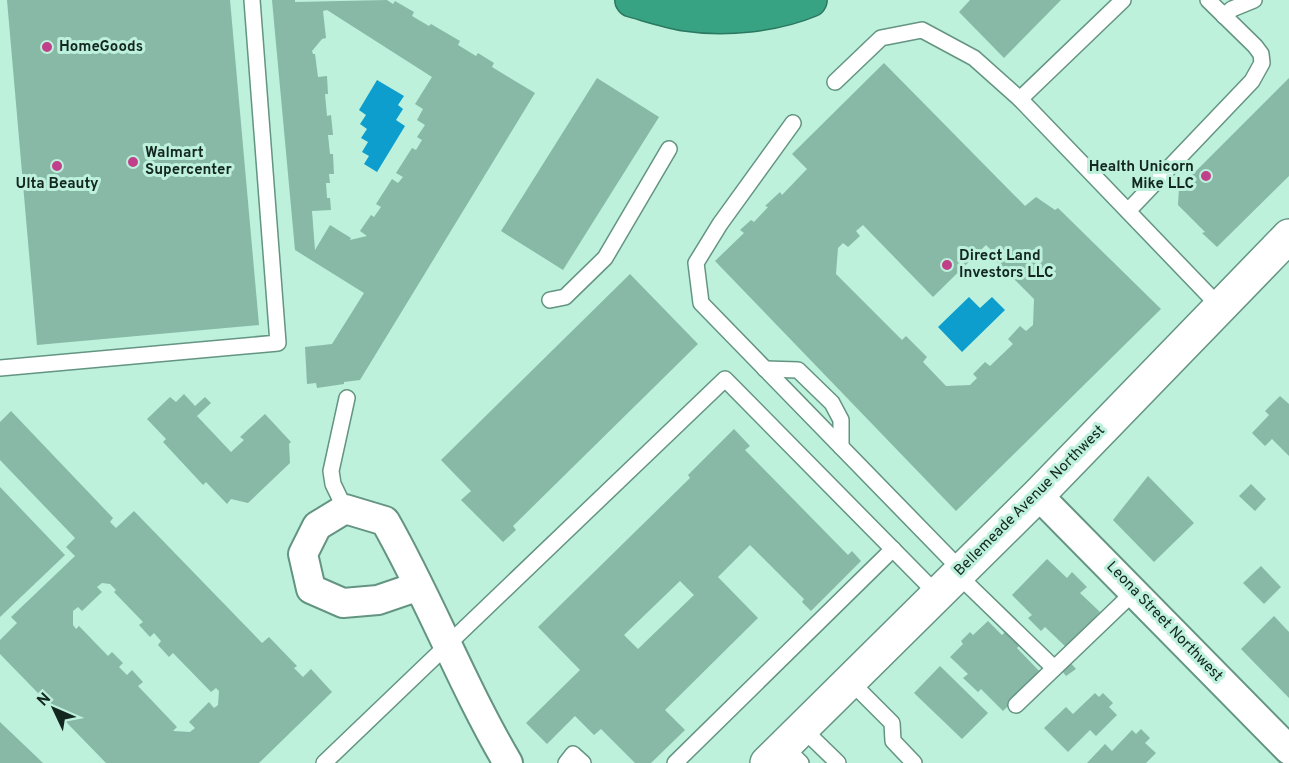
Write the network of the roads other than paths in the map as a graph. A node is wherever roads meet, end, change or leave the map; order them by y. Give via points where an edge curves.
1 (252, 0) edge
2 (632, 0) edge
3 (810, 0) edge
4 (1123, 0) edge
5 (1208, 0) edge
6 (1229, 0) edge
7 (1254, 0) edge
8 (1224, 16) junction
9 (835, 82) dead end
10 (1020, 99) junction
11 (794, 123) dead end
12 (669, 149) dead end
13 (1128, 211) junction
14 (1281, 249) edge
15 (550, 300) dead end
16 (1220, 307) junction
17 (0, 368) edge
18 (765, 369) junction
19 (346, 398) dead end
20 (841, 447) junction
21 (1038, 495) junction
22 (345, 509) junction
23 (893, 549) junction
24 (952, 579) junction
25 (419, 586) junction
26 (1134, 592) junction
27 (448, 646) junction
28 (1054, 668) junction
29 (850, 681) junction
30 (1016, 705) dead end
31 (789, 750) edge
32 (1289, 750) edge
33 (324, 763) edge
34 (508, 763) edge
35 (566, 763) edge
36 (583, 763) edge
37 (675, 763) edge
38 (838, 763) edge
39 (914, 763) edge

1 - 17 lane via 278,343
2 - 3 highway via 687,14 744,16
4 - 10 lane
5 - 8 lane
6 - 8 lane
7 - 8 lane
8 - 13 lane via 1261,54 1259,72
9 - 10 lane via 881,38 922,30 974,58
10 - 13 lane
11 - 18 lane via 696,263 701,303
12 - 15 lane via 605,258 565,297
13 - 16 lane
14 - 16 street, Bellemeade Avenue Northwest
16 - 21 street, Bellemeade Avenue Northwest
18 - 20 lane
18 - 20 lane via 798,370 832,403 841,420
19 - 22 lane via 331,471
20 - 24 lane
21 - 24 street, Bellemeade Avenue Northwest
21 - 26 street, Leona Street Northwest
22 - 25 street via 385,521
22 - 25 street via 317,526 303,554 312,589 343,603 378,600
23 - 24 lane
23 - 27 lane via 725,379
23 - 37 lane
24 - 28 lane
24 - 29 street, Bellemeade Avenue Northwest
25 - 27 street
26 - 28 lane
26 - 32 street, Leona Street Northwest
27 - 33 lane
27 - 34 street
28 - 30 lane
29 - 31 street, Bellemeade Avenue Northwest
29 - 39 lane via 892,723 893,741
31 - 38 lane
35 - 36 lane via 573,754

